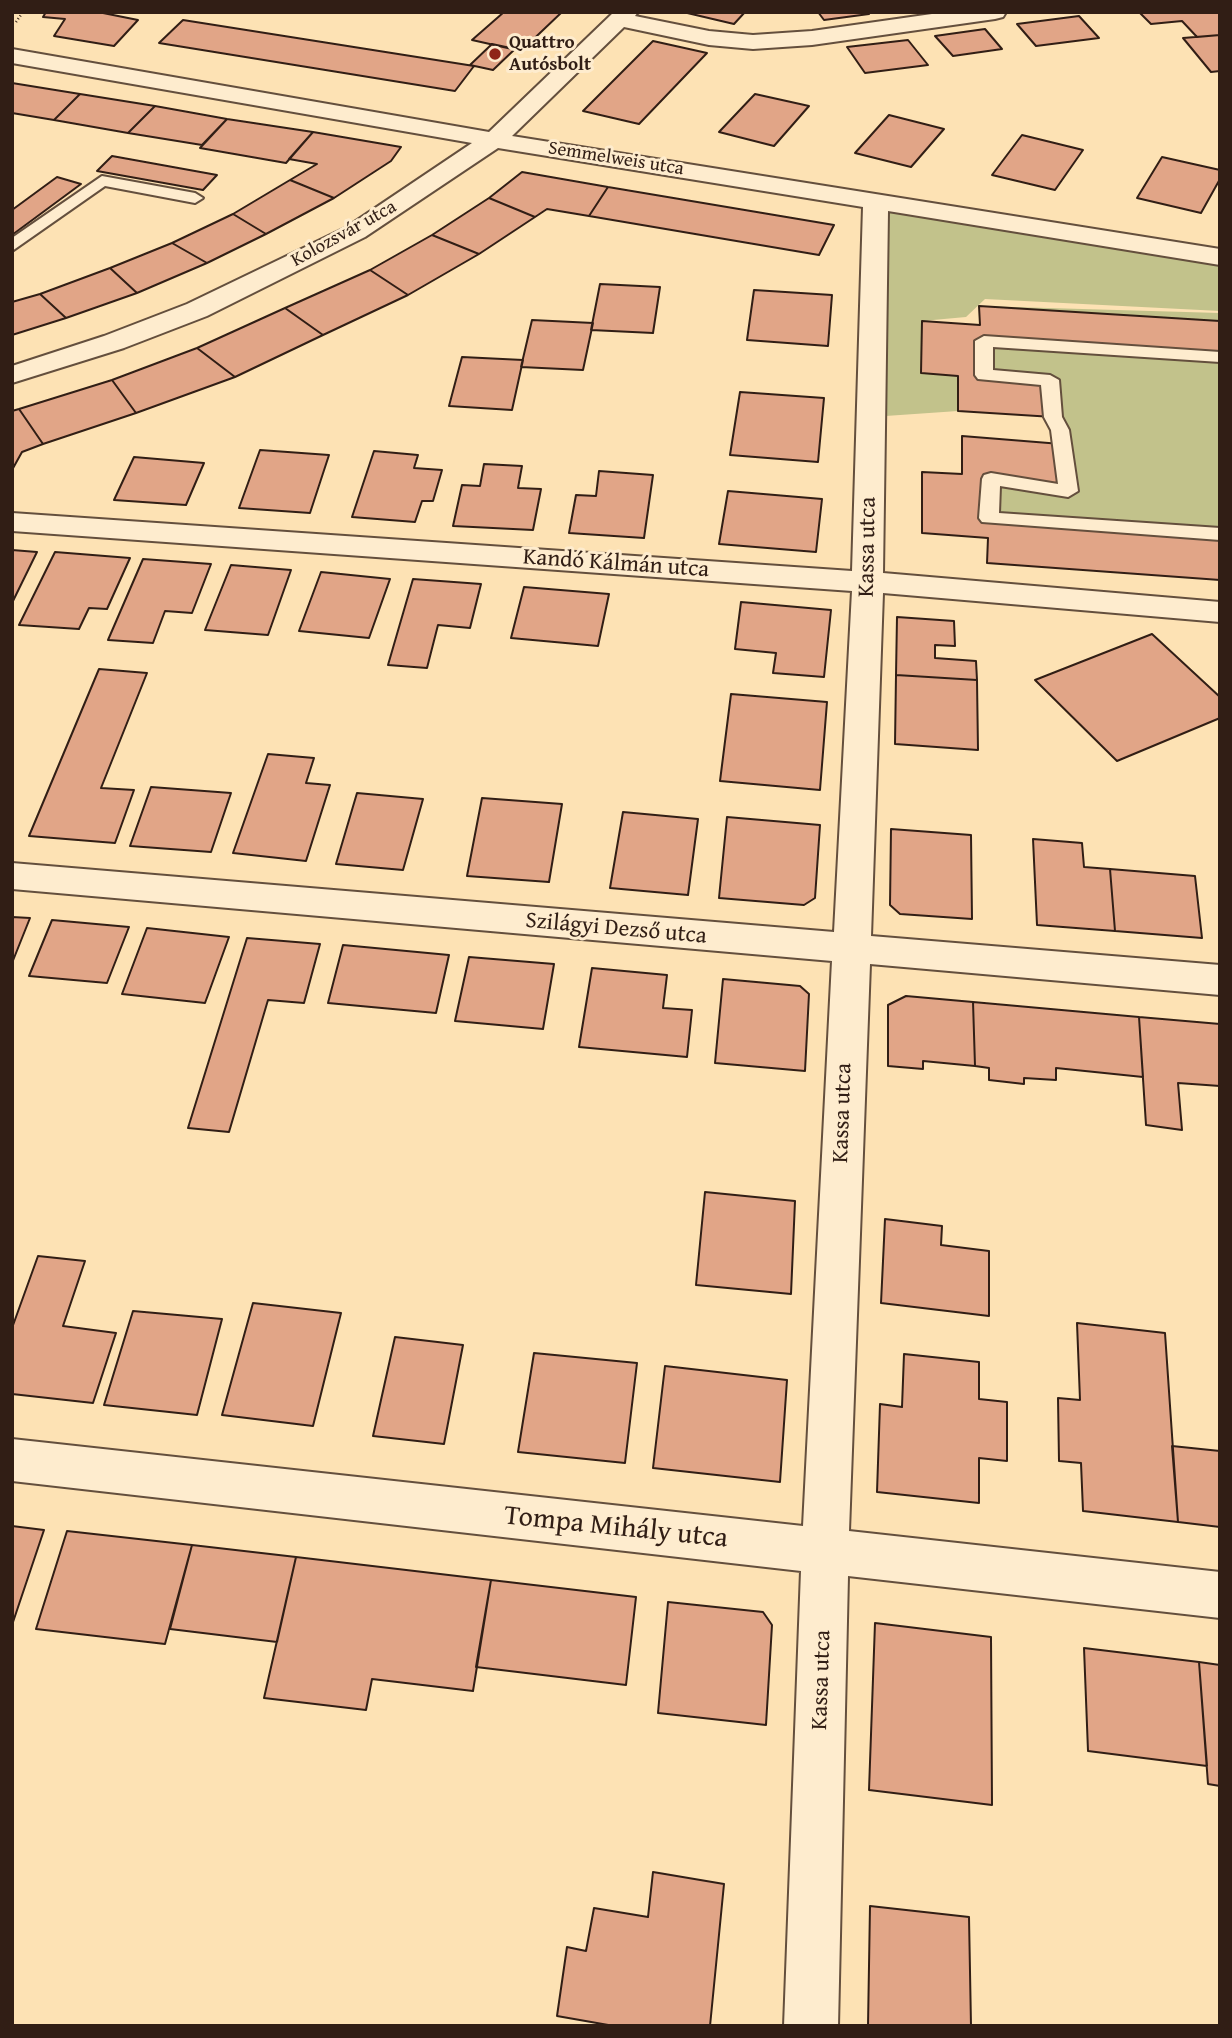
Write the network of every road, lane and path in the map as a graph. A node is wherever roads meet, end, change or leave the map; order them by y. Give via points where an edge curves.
1 (995, 12) edge
2 (623, 16) edge
3 (12, 56) edge
4 (495, 139) junction
5 (195, 198) dead end
6 (876, 201) junction
7 (12, 246) edge
8 (1220, 257) edge
9 (1220, 357) edge
10 (12, 375) edge
11 (12, 522) edge
12 (1220, 534) edge
13 (867, 582) junction
14 (1220, 612) edge
15 (12, 876) edge
16 (850, 949) junction
17 (1220, 980) edge
18 (12, 1460) edge
19 (825, 1551) junction
20 (1220, 1595) edge
21 (811, 2026) edge

1 - 2 street via 753,43 709,38
2 - 4 street, Kolozsvár utca
3 - 4 street, Semmelweis utca
4 - 6 street, Semmelweis utca
4 - 10 street, Kolozsvár utca via 356,232 263,278 197,310
5 - 7 lane via 102,181
6 - 8 street, Semmelweis utca
6 - 13 street, Kassa utca
9 - 12 lane via 984,341 985,375 1050,380 1068,491 991,479 989,518
11 - 13 street, Kandó Kálmán utca
13 - 14 street, Kandó Kálmán utca
13 - 16 street, Kassa utca
15 - 16 street, Szilágyi Dezső utca
16 - 17 street, Szilágyi Dezső utca
16 - 19 street, Kassa utca
18 - 19 street, Tompa Mihály utca
19 - 20 street, Tompa Mihály utca
19 - 21 street, Kassa utca

